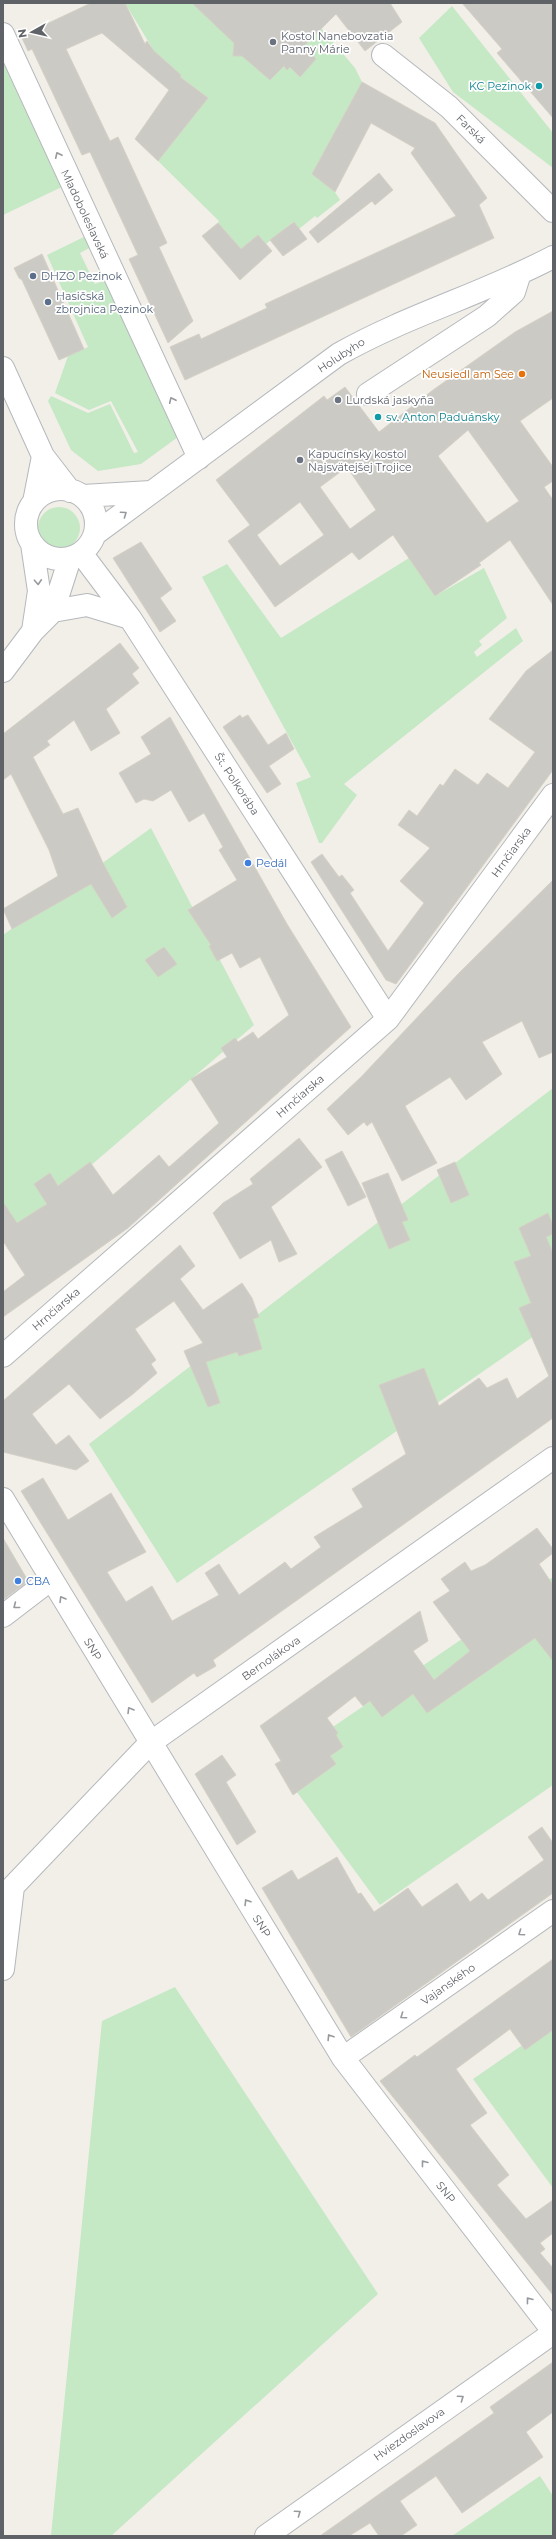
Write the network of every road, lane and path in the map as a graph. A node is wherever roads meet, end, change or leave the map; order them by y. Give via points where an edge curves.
1 (3, 34) edge
2 (383, 54) dead end
3 (553, 211) edge
4 (553, 257) edge
5 (520, 273) junction
6 (3, 368) edge
7 (368, 394) dead end
8 (43, 456) junction
9 (199, 458) junction
10 (151, 492) junction
11 (76, 494) junction
12 (34, 502) junction
13 (95, 534) junction
14 (32, 544) junction
15 (76, 556) junction
16 (53, 610) junction
17 (130, 618) junction
18 (33, 632) junction
19 (3, 671) edge
20 (553, 795) edge
21 (388, 1019) junction
22 (3, 1356) edge
23 (553, 1458) edge
24 (3, 1499) edge
25 (50, 1580) junction
26 (3, 1616) edge
27 (150, 1743) junction
28 (8, 1892) edge
29 (553, 1911) edge
30 (3, 1969) edge
31 (343, 2058) junction
32 (553, 2332) edge
33 (266, 2536) edge

9 -> 1 street, Mladoboleslavská
2 - 3 street, Farská via 449,107
4 - 5 street, Holubyho
5 - 7 street via 514,292 487,316
5 - 9 street, Holubyho via 391,326 339,354
6 - 8 street
8 - 11 street
8 - 12 street
9 - 10 street, Holubyho
10 - 11 street
13 -> 10 street, Holubyho
11 - 12 street via 63,489 47,492
11 - 13 street via 93,510
12 - 14 street via 26,525
13 - 15 street via 90,545
14 - 15 street via 49,557 62,560
14 -> 18 street via 39,591
15 - 16 street
15 - 17 street, Št. Polkorába
16 - 17 street via 87,605
16 - 18 street
17 - 21 street, Št. Polkorába
18 - 19 street
20 - 21 street, Hrnčiarska
21 - 22 street, Hrnčiarska
23 - 27 street, Bernolákova
24 - 25 street, SNP
25 -> 26 street
27 -> 25 street, SNP
27 - 28 street, Bernolákova
31 -> 27 street, SNP
28 - 30 street
29 -> 31 street, Vajanského
32 -> 31 street, SNP
33 -> 32 street, Hviezdoslavova

